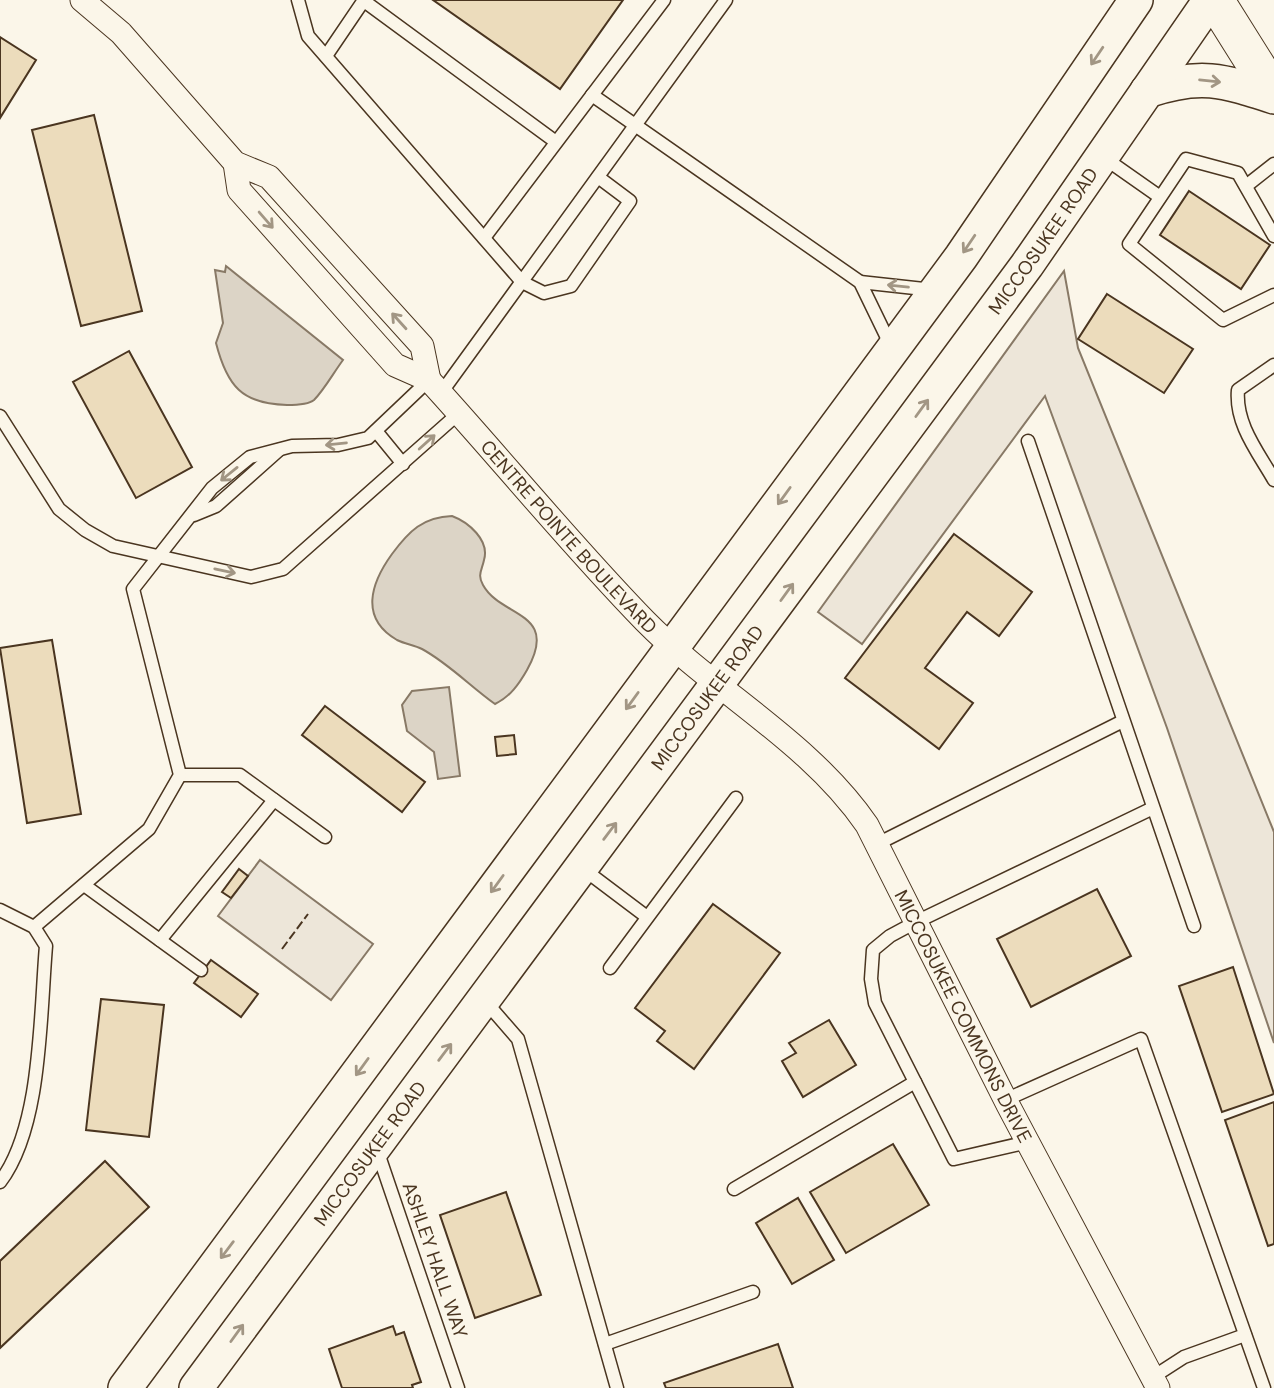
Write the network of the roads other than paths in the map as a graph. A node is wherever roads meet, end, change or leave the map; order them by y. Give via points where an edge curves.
1 (82, 0) edge
2 (298, 0) edge
3 (364, 0) edge
4 (664, 0) edge
5 (726, 0) edge
6 (1136, 0) edge
7 (1210, 0) edge
8 (1215, 0) edge
9 (326, 56) junction
10 (1147, 91) junction
11 (592, 95) junction
12 (1274, 95) edge
13 (635, 125) junction
14 (556, 142) junction
15 (1102, 156) junction
16 (235, 163) junction
17 (1274, 164) edge
18 (598, 177) junction
19 (1246, 186) junction
20 (1160, 197) junction
21 (1274, 236) edge
22 (484, 238) junction
23 (522, 282) junction
24 (860, 282) junction
25 (936, 290) junction
26 (1274, 295) edge
27 (892, 349) junction
28 (1274, 365) edge
29 (435, 387) junction
30 (459, 413) junction
31 (0, 416) edge
32 (376, 431) junction
33 (1028, 441) dead end
34 (402, 464) junction
35 (1274, 480) edge
36 (158, 556) junction
37 (673, 646) junction
38 (718, 686) junction
39 (1123, 721) junction
40 (180, 775) junction
41 (736, 798) dead end
42 (274, 800) junction
43 (1153, 808) junction
44 (325, 837) dead end
45 (877, 844) junction
46 (582, 867) junction
47 (84, 885) junction
48 (0, 910) edge
49 (647, 917) junction
50 (916, 922) junction
51 (1194, 926) dead end
52 (34, 927) junction
53 (160, 940) junction
54 (610, 968) dead end
55 (201, 970) dead end
56 (484, 1000) junction
57 (915, 1082) junction
58 (1006, 1100) junction
59 (1028, 1142) junction
60 (375, 1145) junction
61 (0, 1182) edge
62 (734, 1189) dead end
63 (753, 1292) dead end
64 (1245, 1335) junction
65 (605, 1343) junction
66 (1155, 1382) edge
67 (125, 1388) edge
68 (196, 1388) edge
69 (458, 1388) edge
70 (617, 1388) edge
71 (1264, 1388) edge

1 - 16 street, CENTRE POINTE BOULEVARD via 121,33
2 - 9 lane via 308,36
3 - 9 lane
3 - 14 lane
4 - 11 lane
5 - 13 lane
6 -> 25 street
7 - 10 street, MICCOSUKEE ROAD
8 - 12 main road
9 - 22 lane
10 -> 12 street via 1180,80 1202,79
10 - 15 street, MICCOSUKEE ROAD
11 - 13 lane
11 - 14 lane
13 - 18 lane
13 - 24 lane
14 - 22 lane
15 - 20 lane
38 -> 15 street, MICCOSUKEE ROAD
16 -> 29 street, CENTRE POINTE BOULEVARD via 240,190 394,365
29 -> 16 street, CENTRE POINTE BOULEVARD via 422,346 269,177
17 - 19 lane
18 - 23 lane
18 - 23 lane via 630,201 570,286 544,293
19 - 20 lane via 1238,173 1186,159
19 - 21 lane
20 - 26 lane via 1129,244 1223,320
22 - 23 lane
23 - 29 lane
25 -> 24 lane
24 - 27 lane
25 - 27 street
27 -> 37 street
28 - 35 lane via 1238,390 1237,407
29 - 30 street, CENTRE POINTE BOULEVARD
29 - 32 lane
34 -> 30 lane
30 - 37 street, CENTRE POINTE BOULEVARD via 645,621
31 - 36 lane via 59,509 113,546
32 - 34 lane
32 -> 36 lane via 368,438 338,445 279,450 216,506 192,516
33 - 39 lane
36 -> 34 lane via 251,577 270,575 283,569
36 - 40 lane via 133,589
37 - 38 street, CENTRE POINTE BOULEVARD
37 -> 67 street
38 - 45 street, MICCOSUKEE COMMONS DRIVE via 802,752 845,793
46 -> 38 street, MICCOSUKEE ROAD
39 - 43 lane
39 - 45 lane
40 - 42 lane via 240,775
40 - 47 lane via 149,830
41 - 49 lane
42 - 44 lane
42 - 53 lane
43 - 50 lane
43 - 51 lane
45 - 50 street, MICCOSUKEE COMMONS DRIVE
46 - 49 lane
46 - 56 street, MICCOSUKEE ROAD
47 - 52 lane
47 - 53 lane
48 - 52 lane
49 - 54 lane
50 - 57 lane via 873,950 871,979 875,1003
50 - 58 street, MICCOSUKEE COMMONS DRIVE
52 - 61 lane via 46,946 32,1104 9,1170
53 - 55 lane
60 -> 56 street, MICCOSUKEE ROAD
56 - 65 lane via 518,1039
57 - 59 lane via 954,1159
57 - 62 lane
58 - 59 street, MICCOSUKEE COMMONS DRIVE
58 - 64 lane via 1141,1039
59 - 66 street, MICCOSUKEE COMMONS DRIVE
68 -> 60 street, MICCOSUKEE ROAD
60 - 69 lane, ASHLEY HALL WAY
63 - 65 lane
64 - 66 lane via 1184,1357
64 - 71 lane
65 - 70 lane

